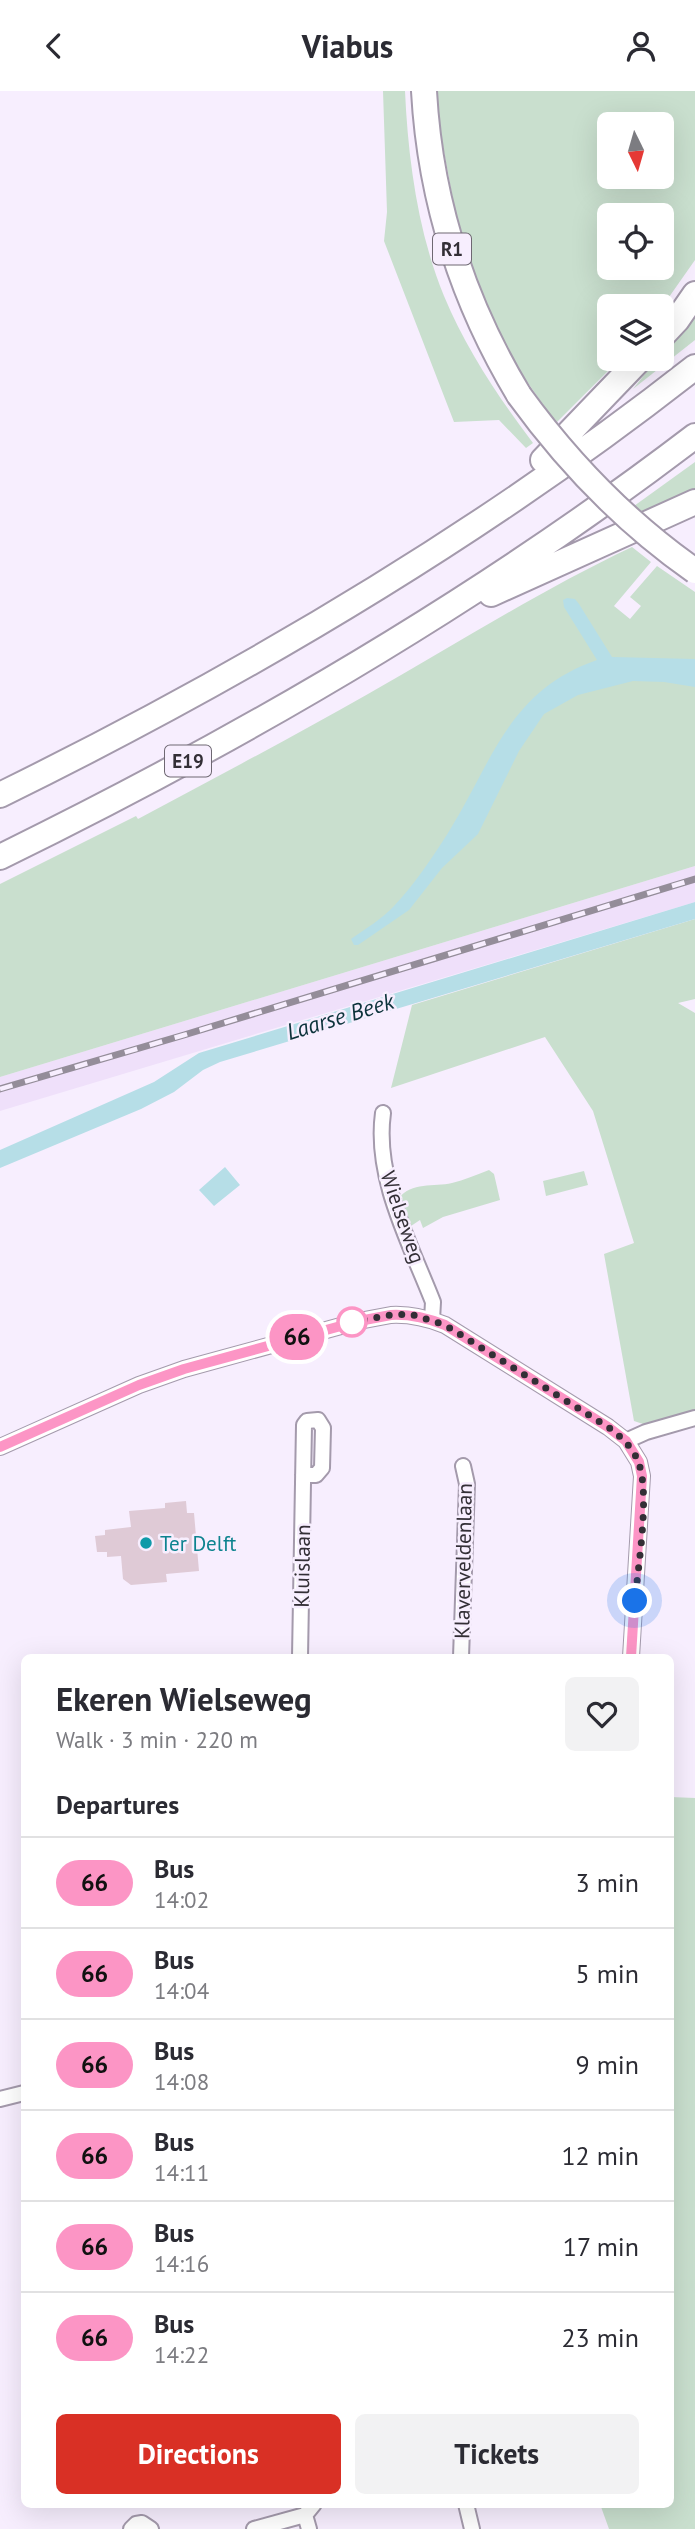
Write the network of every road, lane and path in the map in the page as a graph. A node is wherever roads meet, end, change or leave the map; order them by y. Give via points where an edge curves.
1 (424, 91) edge
2 (695, 294) edge
3 (674, 323) edge
4 (695, 367) edge
5 (628, 371) edge
6 (695, 436) edge
7 (695, 502) edge
8 (486, 518) junction
9 (695, 571) edge
10 (413, 630) junction
11 (0, 795) edge
12 (0, 857) edge
13 (383, 1113) dead end
14 (432, 1320) junction
15 (695, 1418) edge
16 (626, 1441) junction
17 (0, 1447) edge
18 (463, 1466) dead end
19 (303, 1475) dead end
20 (300, 1654) edge
21 (461, 1654) edge
22 (631, 1654) edge
23 (21, 2094) edge
24 (0, 2099) edge
25 (467, 2508) edge
26 (309, 2516) edge
27 (131, 2529) edge
28 (151, 2529) edge
29 (254, 2529) edge
30 (472, 2529) edge

1 - 9 highway, R1, bridge via 435,180 456,261 483,329 519,395 604,497
2 - 3 highway
4 - 8 highway, E19 via 617,428
5 - 8 highway, E19
6 - 10 highway, E19 via 594,510
7 - 10 highway, E19
8 - 11 highway, E19 via 259,659
10 - 12 highway, E19 via 211,748
13 - 14 street, Wielseweg via 383,1159 433,1302
14 - 16 street
14 - 17 street via 391,1315 225,1356 139,1385
15 - 16 street
16 - 22 street via 639,1462 643,1490
18 - 21 street, Klaverveldenlaan via 467,1485
19 - 20 street, Kluislaan
23 - 24 street
25 - 30 street
26 - 29 street
27 - 28 street via 142,2523

